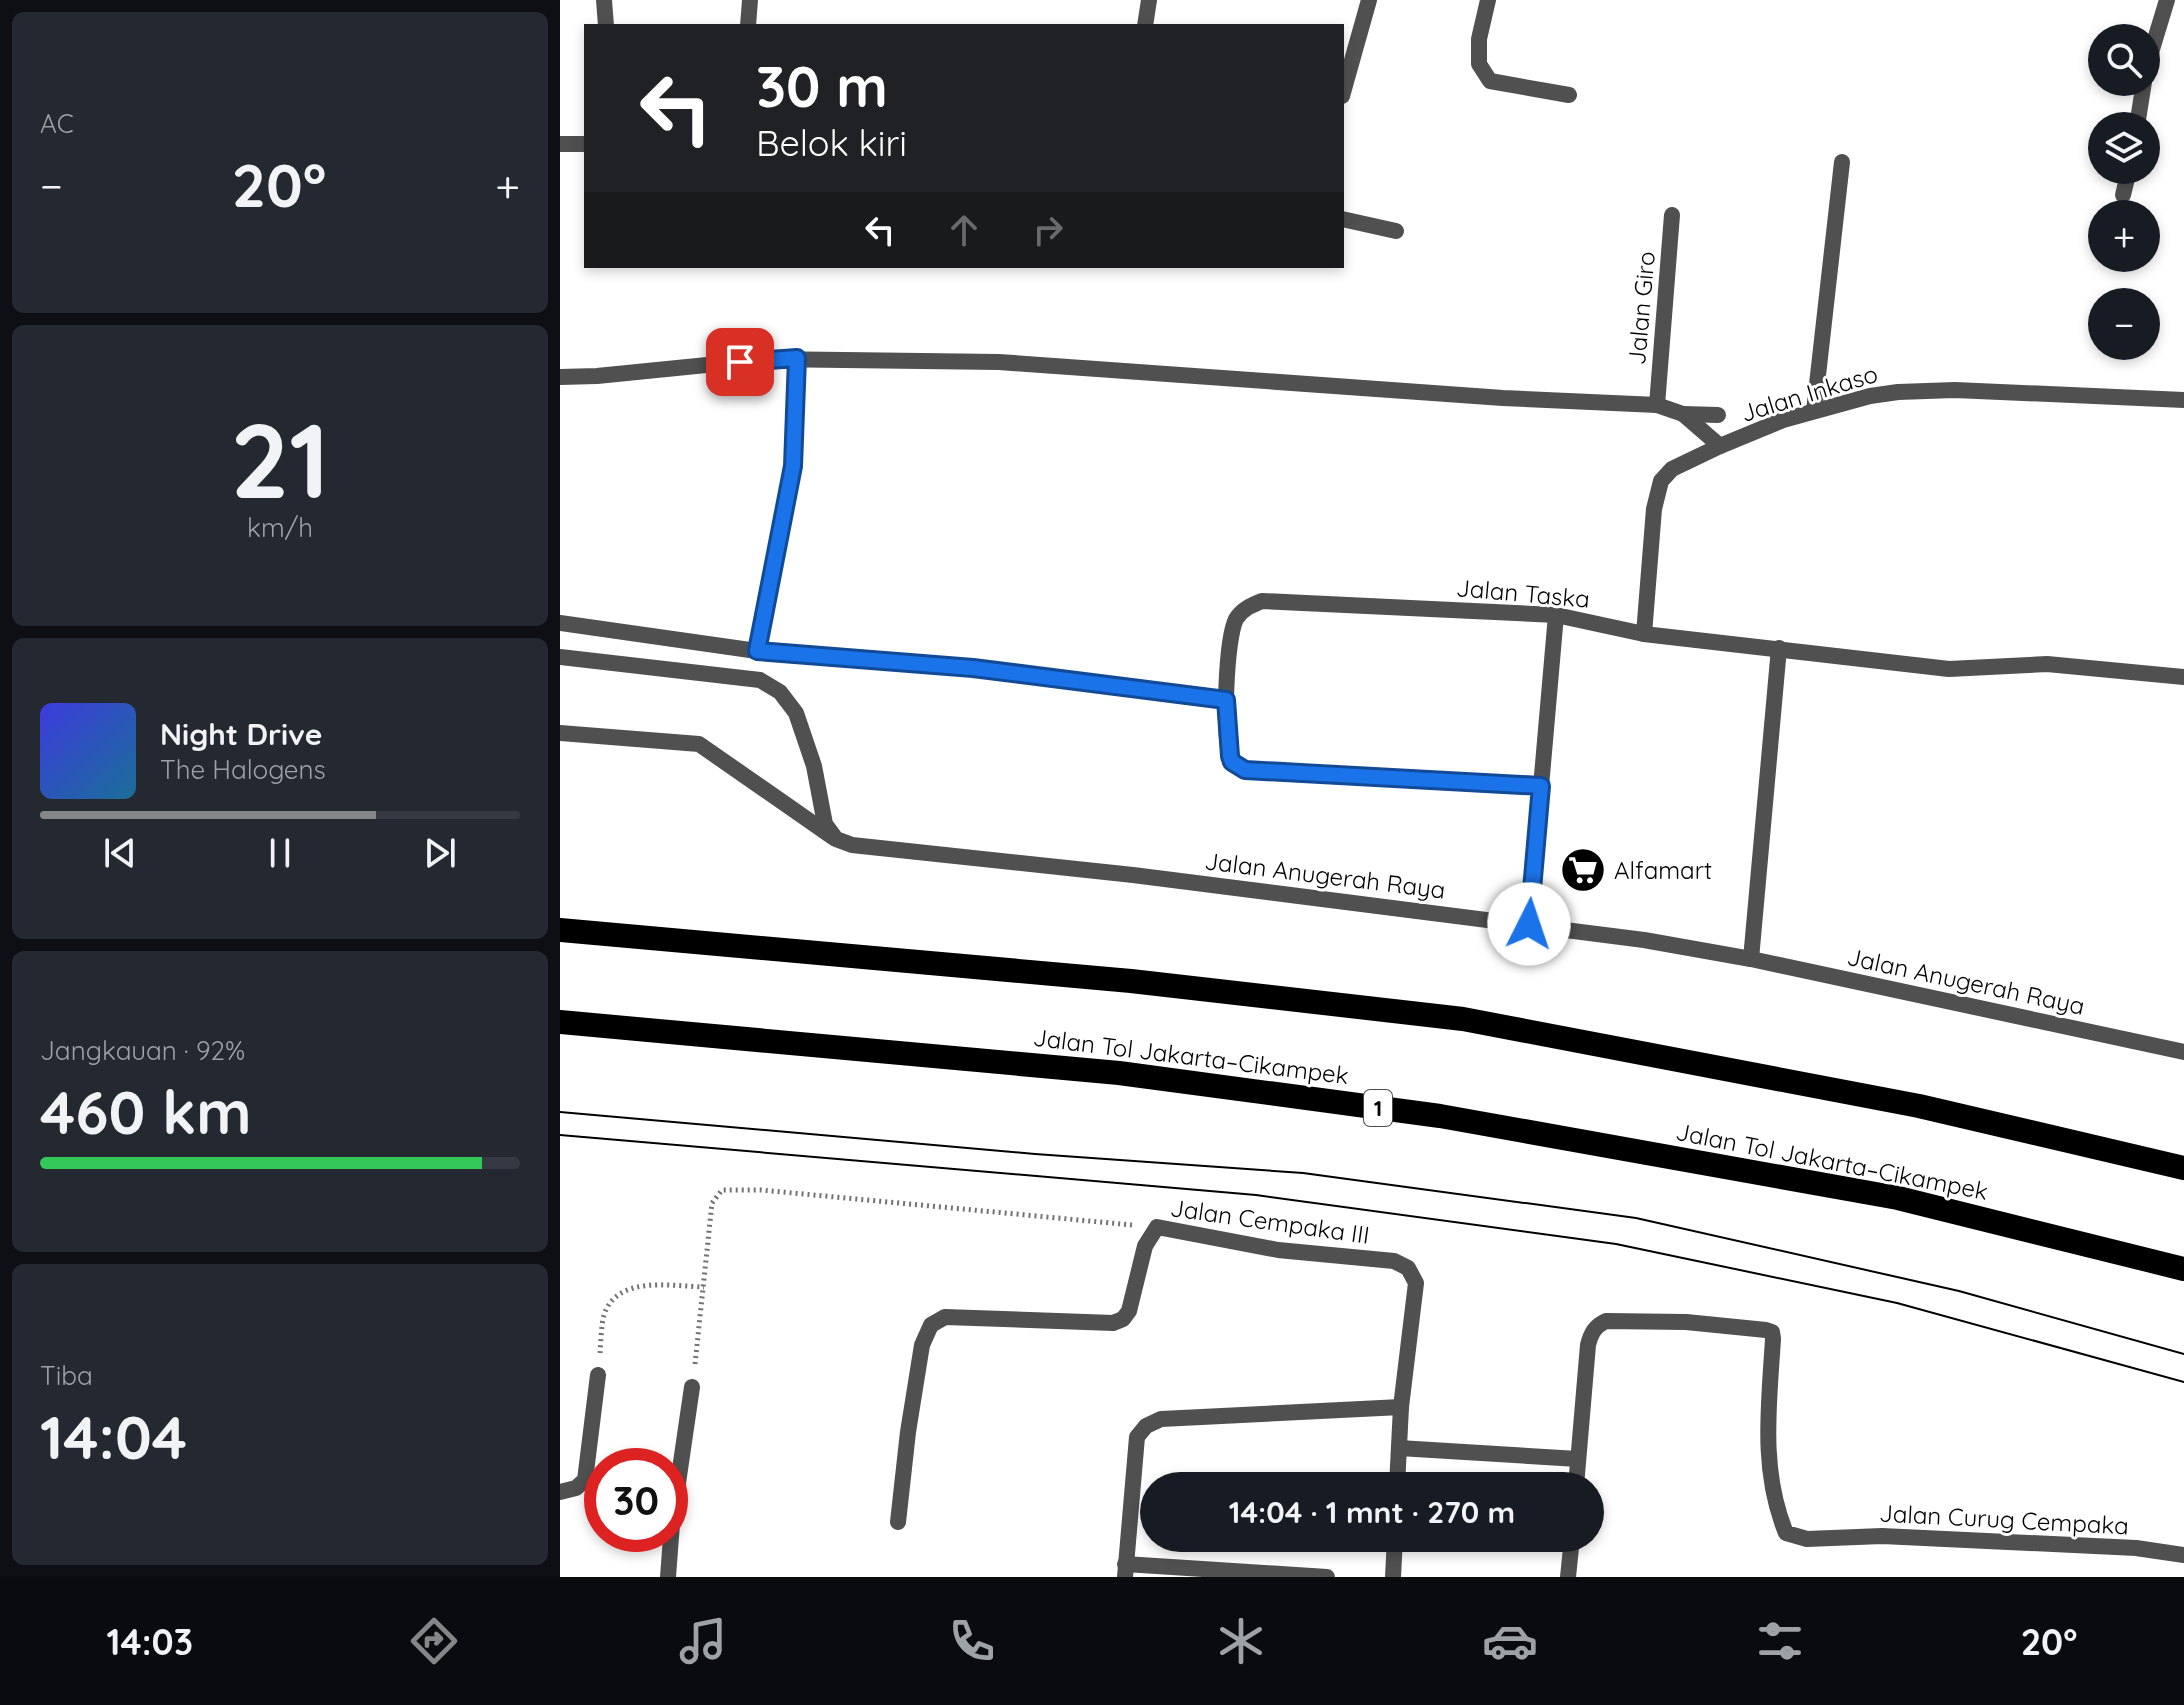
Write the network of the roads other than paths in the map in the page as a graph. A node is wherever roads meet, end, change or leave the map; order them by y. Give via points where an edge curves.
1 (604, 0) edge
2 (750, 0) edge
3 (1149, 0) edge
4 (1369, 0) edge
5 (1488, 0) edge
6 (2167, 0) edge
7 (606, 24) edge
8 (748, 24) edge
9 (1145, 24) edge
10 (2160, 24) edge
11 (1344, 89) edge
12 (1569, 95) dead end
13 (560, 144) edge
14 (584, 144) edge
15 (1842, 162) dead end
16 (2126, 184) edge
17 (2123, 195) dead end
18 (1672, 215) dead end
19 (1344, 219) edge
20 (1396, 231) dead end
21 (797, 358) junction
22 (560, 377) edge
23 (2184, 400) edge
24 (1657, 405) junction
25 (1814, 411) junction
26 (1683, 414) junction
27 (1718, 415) dead end
28 (1720, 446) junction
29 (1556, 615) junction
30 (560, 623) edge
31 (1644, 634) junction
32 (1779, 648) junction
33 (757, 651) junction
34 (560, 657) edge
35 (2184, 677) edge
36 (1226, 700) junction
37 (560, 733) edge
38 (1541, 786) junction
39 (836, 839) junction
40 (1529, 924) junction
41 (560, 930) edge
42 (1751, 959) junction
43 (560, 1022) edge
44 (2184, 1052) edge
45 (2184, 1168) edge
46 (2184, 1269) edge
47 (598, 1375) road end
48 (692, 1387) road end
49 (1401, 1407) junction
50 (1399, 1448) junction
51 (1578, 1459) junction
52 (1398, 1472) edge
53 (1577, 1472) edge
54 (560, 1492) edge
55 (898, 1522) dead end
56 (1394, 1552) edge
57 (1571, 1552) edge
58 (2184, 1555) edge
59 (1125, 1570) edge
60 (668, 1577) edge
61 (1327, 1577) edge
62 (1393, 1577) edge
63 (1568, 1577) edge

1 - 7 street
2 - 8 street
3 - 9 street
4 - 11 street
5 - 12 street via 1479,64 1490,81
6 - 10 street
13 - 14 street
15 - 25 street
16 - 17 street
18 - 24 street, Jalan Giro
19 - 20 street
21 - 22 street
21 - 24 street via 999,362
21 - 33 street via 793,466
23 - 25 street, Jalan Inkaso via 1898,392
24 - 26 street
25 - 28 street, Jalan Inkaso
26 - 27 street
26 - 28 street
28 - 31 street, Jalan Inkaso via 1672,469 1661,481
29 - 31 street, Jalan Taska
29 - 36 street, Jalan Taska via 1262,601 1236,618
29 - 38 street
30 - 33 street
31 - 32 street, Jalan Taska
32 - 35 street, Jalan Taska via 1949,669 2047,664
32 - 42 street
33 - 36 street via 973,668
34 - 39 street via 760,680 780,692 796,713 814,766 825,824
36 - 38 street via 1230,756 1245,770
37 - 39 street via 699,744
38 - 40 street
39 - 40 street, Jalan Anugerah Raya via 852,845
40 - 42 street, Jalan Anugerah Raya
41 - 45 highway via 1131,981 1463,1019 1919,1106
42 - 44 street, Jalan Anugerah Raya
43 - 46 highway, Jalan Tol Jakarta–Cikampek / 1 via 1119,1073 1440,1116 1898,1198
47 - 54 street via 585,1480
48 - 60 street
49 - 50 street, Jalan Cempaka III
49 - 55 street, Jalan Cempaka III via 1416,1283 1408,1268 1394,1261 1278,1250 1157,1227 1145,1246 1123,1319 1088,1323 945,1317 931,1325 922,1345
49 - 59 street via 1161,1419 1146,1426 1137,1437
50 - 51 street
50 - 52 street, Jalan Cempaka III
51 - 53 street
51 - 58 street, Jalan Curug Cempaka via 1588,1345 1598,1324 1686,1322 1772,1332 1766,1440 1770,1479 1786,1533 1807,1539 1882,1536
56 - 62 street
57 - 63 street
59 - 61 street

